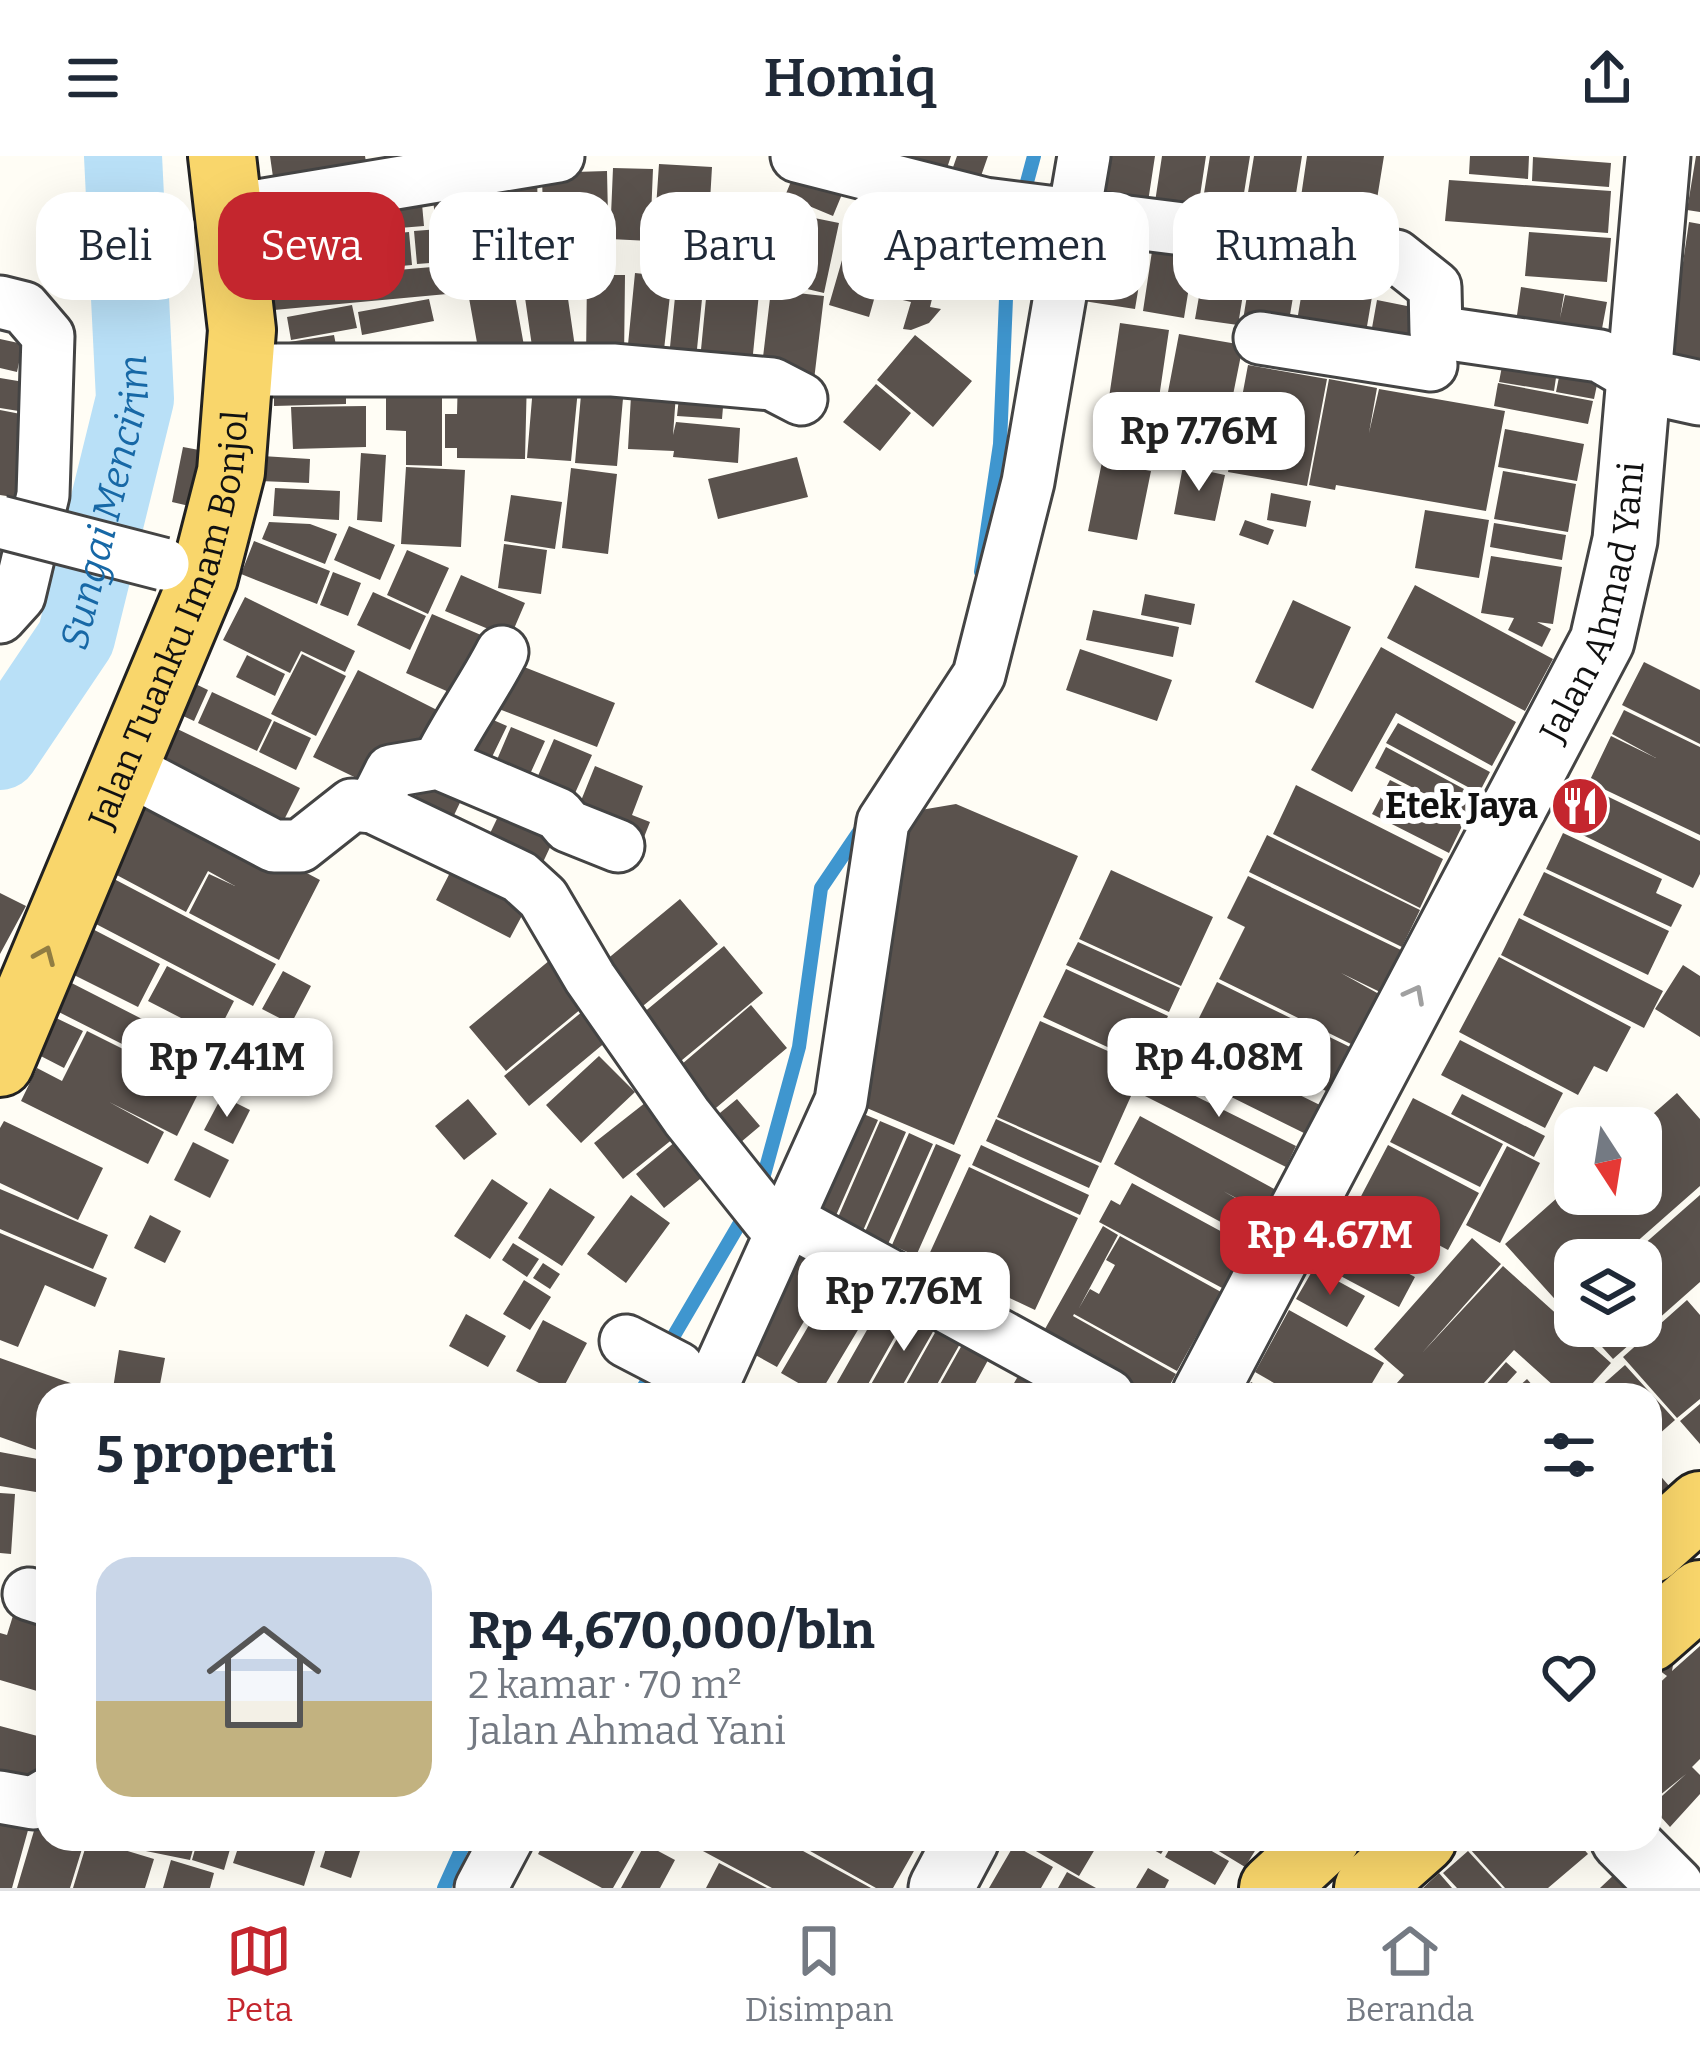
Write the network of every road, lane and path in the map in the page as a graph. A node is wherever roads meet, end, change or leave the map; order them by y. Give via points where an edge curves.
1 (558, 156) edge
2 (797, 156) edge
3 (1084, 156) edge
4 (1658, 156) edge
5 (225, 184) edge
6 (938, 192) edge
7 (1067, 192) edge
8 (1149, 226) edge
9 (1047, 300) edge
10 (0, 302) edge
11 (1260, 338) dead end
12 (1446, 356) junction
13 (239, 370) junction
14 (1671, 386) edge
15 (801, 400) dead end
16 (0, 522) edge
17 (183, 571) junction
18 (0, 617) edge
19 (502, 652) dead end
20 (438, 763) junction
21 (124, 767) junction
22 (373, 807) junction
23 (618, 846) dead end
24 (0, 1063) edge
25 (765, 1208) junction
26 (626, 1341) dead end
27 (693, 1382) edge
28 (1086, 1383) edge
29 (1210, 1383) edge
30 (1700, 1505) edge
31 (1662, 1539) edge
32 (1700, 1594) edge
33 (1662, 1627) edge
34 (0, 1797) edge
35 (36, 1802) edge
36 (501, 1851) edge
37 (961, 1851) edge
38 (1313, 1851) edge
39 (1410, 1851) edge
40 (1635, 1851) edge
41 (481, 1888) edge
42 (941, 1888) edge
43 (1273, 1888) edge
44 (1368, 1888) edge
45 (1672, 1888) edge

1 - 5 street
2 - 6 street
3 - 7 street
4 - 14 street, Jalan Ahmad Yani
5 - 13 main road, Jalan Tuanku Imam Bonjol via 242,329
8 - 12 street via 1396,256 1435,287
9 - 25 street via 1028,482 979,675 883,822 842,1101
10 - 18 street via 24,308 47,336 43,495 19,596
11 - 12 street
12 - 14 street via 1600,356
13 - 15 street via 613,370 772,384
13 - 17 main road, Jalan Tuanku Imam Bonjol via 231,472
29 -> 14 street, Jalan Ahmad Yani via 1602,641
16 - 17 street, bridge
17 - 21 main road, Jalan Tuanku Imam Bonjol
19 - 20 street
20 - 22 street via 391,771
20 - 23 street
21 - 22 street via 274,846 300,846 352,805
24 -> 21 main road, Jalan Tuanku Imam Bonjol
22 - 25 street via 520,878 542,898 590,978
25 - 27 street
25 - 28 street
26 - 27 street
30 - 31 main road
32 - 33 main road
34 - 35 street
36 - 41 street
37 - 42 street
38 - 43 main road
39 - 44 main road
40 - 45 street

